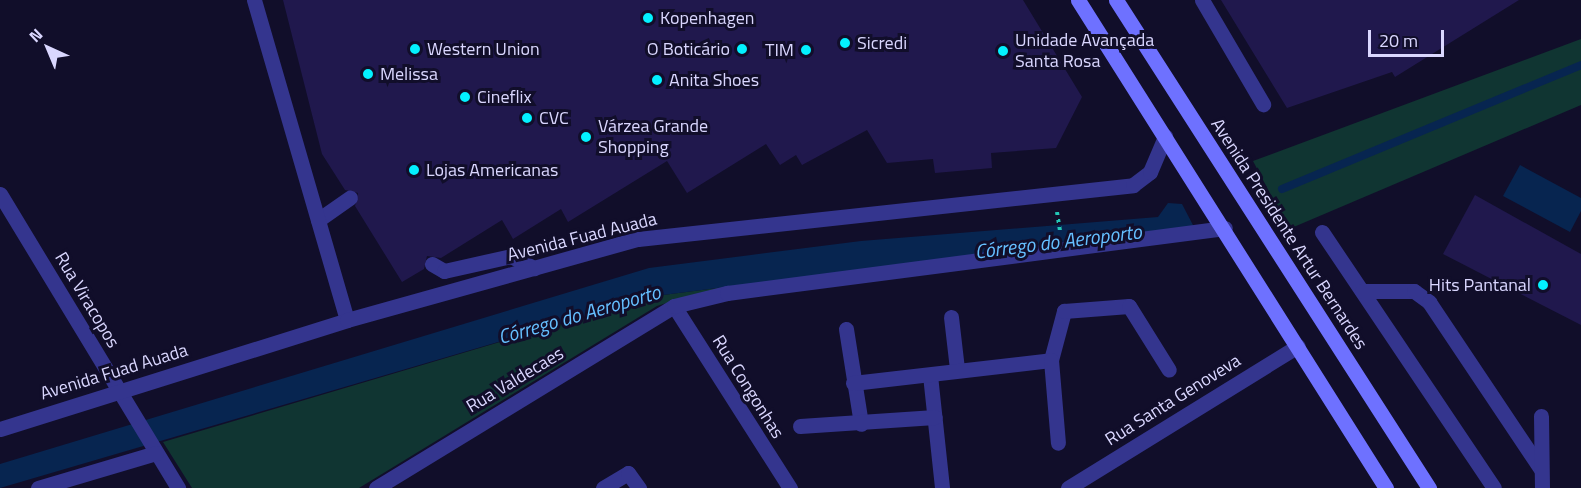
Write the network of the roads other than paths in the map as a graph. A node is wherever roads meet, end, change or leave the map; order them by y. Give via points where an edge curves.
1 (254, 0) edge
2 (1078, 0) edge
3 (1116, 0) edge
4 (1202, 0) edge
5 (1263, 104) dead end
6 (1165, 136) junction
7 (0, 194) edge
8 (350, 198) dead end
9 (318, 220) junction
10 (1225, 228) junction
11 (1322, 232) dead end
12 (432, 264) dead end
13 (534, 268) junction
14 (1362, 291) junction
15 (674, 306) junction
16 (951, 318) dead end
17 (347, 320) junction
18 (846, 329) dead end
19 (1298, 346) junction
20 (1051, 360) junction
21 (957, 369) junction
22 (1169, 370) dead end
23 (930, 375) junction
24 (853, 383) junction
25 (118, 390) junction
26 (1541, 416) dead end
27 (935, 417) junction
28 (861, 424) junction
29 (800, 426) dead end
30 (0, 429) edge
31 (1058, 443) dead end
32 (155, 452) junction
33 (1541, 469) junction
34 (38, 488) edge
35 (178, 488) edge
36 (376, 488) edge
37 (603, 488) edge
38 (639, 488) edge
39 (790, 488) edge
40 (942, 488) edge
41 (1068, 488) edge
42 (1386, 488) edge
43 (1430, 488) edge
44 (1494, 488) edge
45 (1542, 488) edge

1 - 9 street
2 - 6 main road
3 - 43 main road, Avenida Presidente Artur Bernardes
4 - 5 street
6 - 10 main road
6 - 13 street, Avenida Fuad Auada via 1150,172 1133,185 1112,190 639,239
7 - 25 street, Rua Viracopos
8 - 9 street
9 - 17 street
10 - 15 street via 728,293
10 - 19 main road
11 - 14 street
12 - 13 street via 444,271 511,256
13 - 17 street, Avenida Fuad Auada
14 - 33 street via 1414,291 1429,302
14 - 44 street
15 - 36 street, Rua Valdecaes
15 - 39 street, Rua Congonhas
16 - 21 street
17 - 25 street, Avenida Fuad Auada
18 - 24 street
19 - 41 street, Rua Santa Genoveva
19 - 42 main road
20 - 21 street
20 - 22 street via 1064,311 1129,306
20 - 31 street
21 - 23 street
23 - 24 street
23 - 27 street
24 - 28 street
25 - 30 street, Avenida Fuad Auada
25 - 32 street, Rua Viracopos
26 - 33 street
27 - 28 street
27 - 40 street
28 - 29 street
32 - 34 street
32 - 35 street, Rua Viracopos
33 - 45 street
37 - 38 street via 628,473

